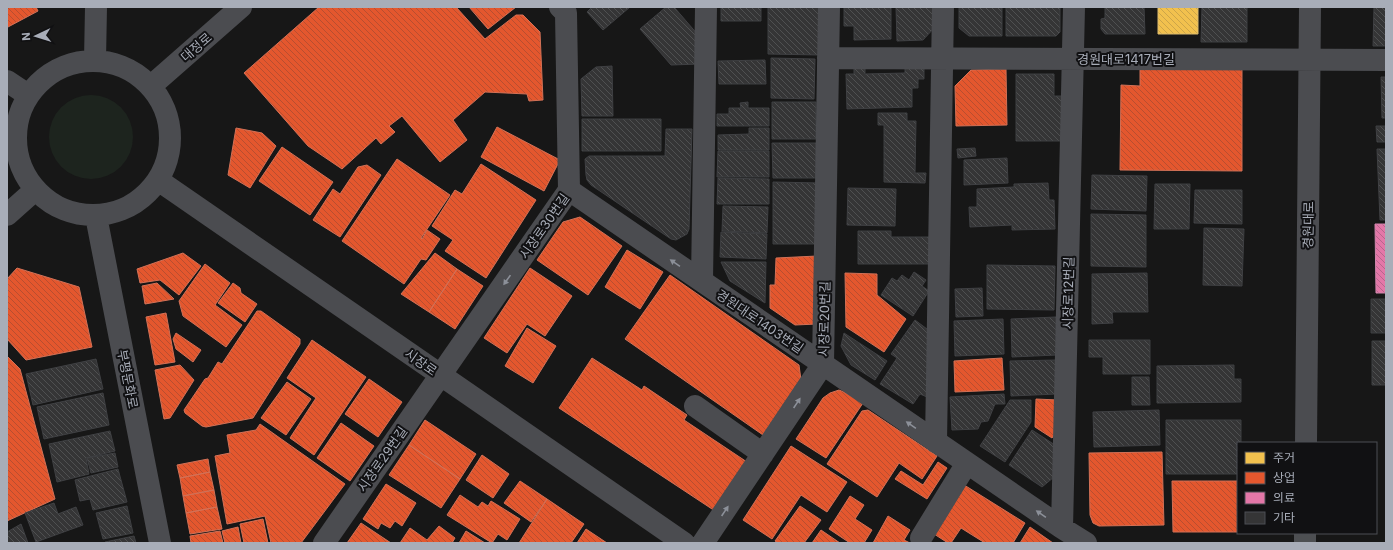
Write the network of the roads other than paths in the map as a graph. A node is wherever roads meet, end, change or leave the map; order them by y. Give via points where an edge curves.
1 (96, 7) edge
2 (241, 7) edge
3 (706, 7) edge
4 (829, 7) edge
5 (944, 7) edge
6 (1074, 7) edge
7 (1310, 7) edge
8 (566, 9) edge
9 (828, 58) junction
10 (943, 58) junction
11 (1074, 59) junction
12 (95, 60) junction
13 (1310, 60) junction
14 (1386, 60) edge
15 (7, 81) edge
16 (151, 86) junction
17 (28, 96) junction
18 (158, 180) junction
19 (35, 190) junction
20 (569, 190) junction
21 (7, 215) edge
22 (96, 216) junction
23 (702, 281) junction
24 (823, 364) junction
25 (440, 375) junction
26 (695, 406) dead end
27 (936, 442) junction
28 (1306, 442) edge
29 (763, 454) junction
30 (967, 463) junction
31 (1062, 528) junction
32 (921, 538) dead end
33 (160, 543) edge
34 (324, 543) edge
35 (684, 543) edge
36 (703, 543) edge
37 (1086, 543) edge

1 - 12 street
2 - 16 street, 대정로
3 - 23 street, 경원대로1403번길
4 - 9 street, 시장로20번길
5 - 10 street
6 - 11 street, 시장로12번길
7 - 13 street, 경원대로
8 - 20 street, 시장로30번길
9 - 10 street, 경원대로1417번길
9 - 24 street, 시장로20번길
10 - 11 street, 경원대로1417번길
10 - 27 street
11 - 13 street, 경원대로1417번길
11 - 31 street, 시장로12번길
12 - 16 street via 126,68
12 - 17 street via 63,66 43,78
13 - 14 street, 경원대로1417번길
13 - 28 street, 경원대로
15 - 17 street
16 - 18 street via 167,117 170,148
17 - 19 street via 16,125 21,168
18 - 22 street via 127,208
18 - 25 street, 시장로
19 - 21 street
19 - 22 street via 52,205 81,215
23 -> 20 street, 경원대로1403번길
20 -> 25 street, 시장로30번길
22 - 33 street, 부평문화로
23 - 24 street, 경원대로1403번길
27 -> 24 street, 경원대로1403번길
29 -> 24 street, 시장로20번길
25 - 34 street, 시장로29번길
25 - 35 street, 시장로
26 - 29 street
27 - 30 street, 경원대로1403번길
36 -> 29 street, 시장로20번길
31 -> 30 street, 경원대로1403번길
30 - 32 street
31 - 37 street, 경원대로1403번길

